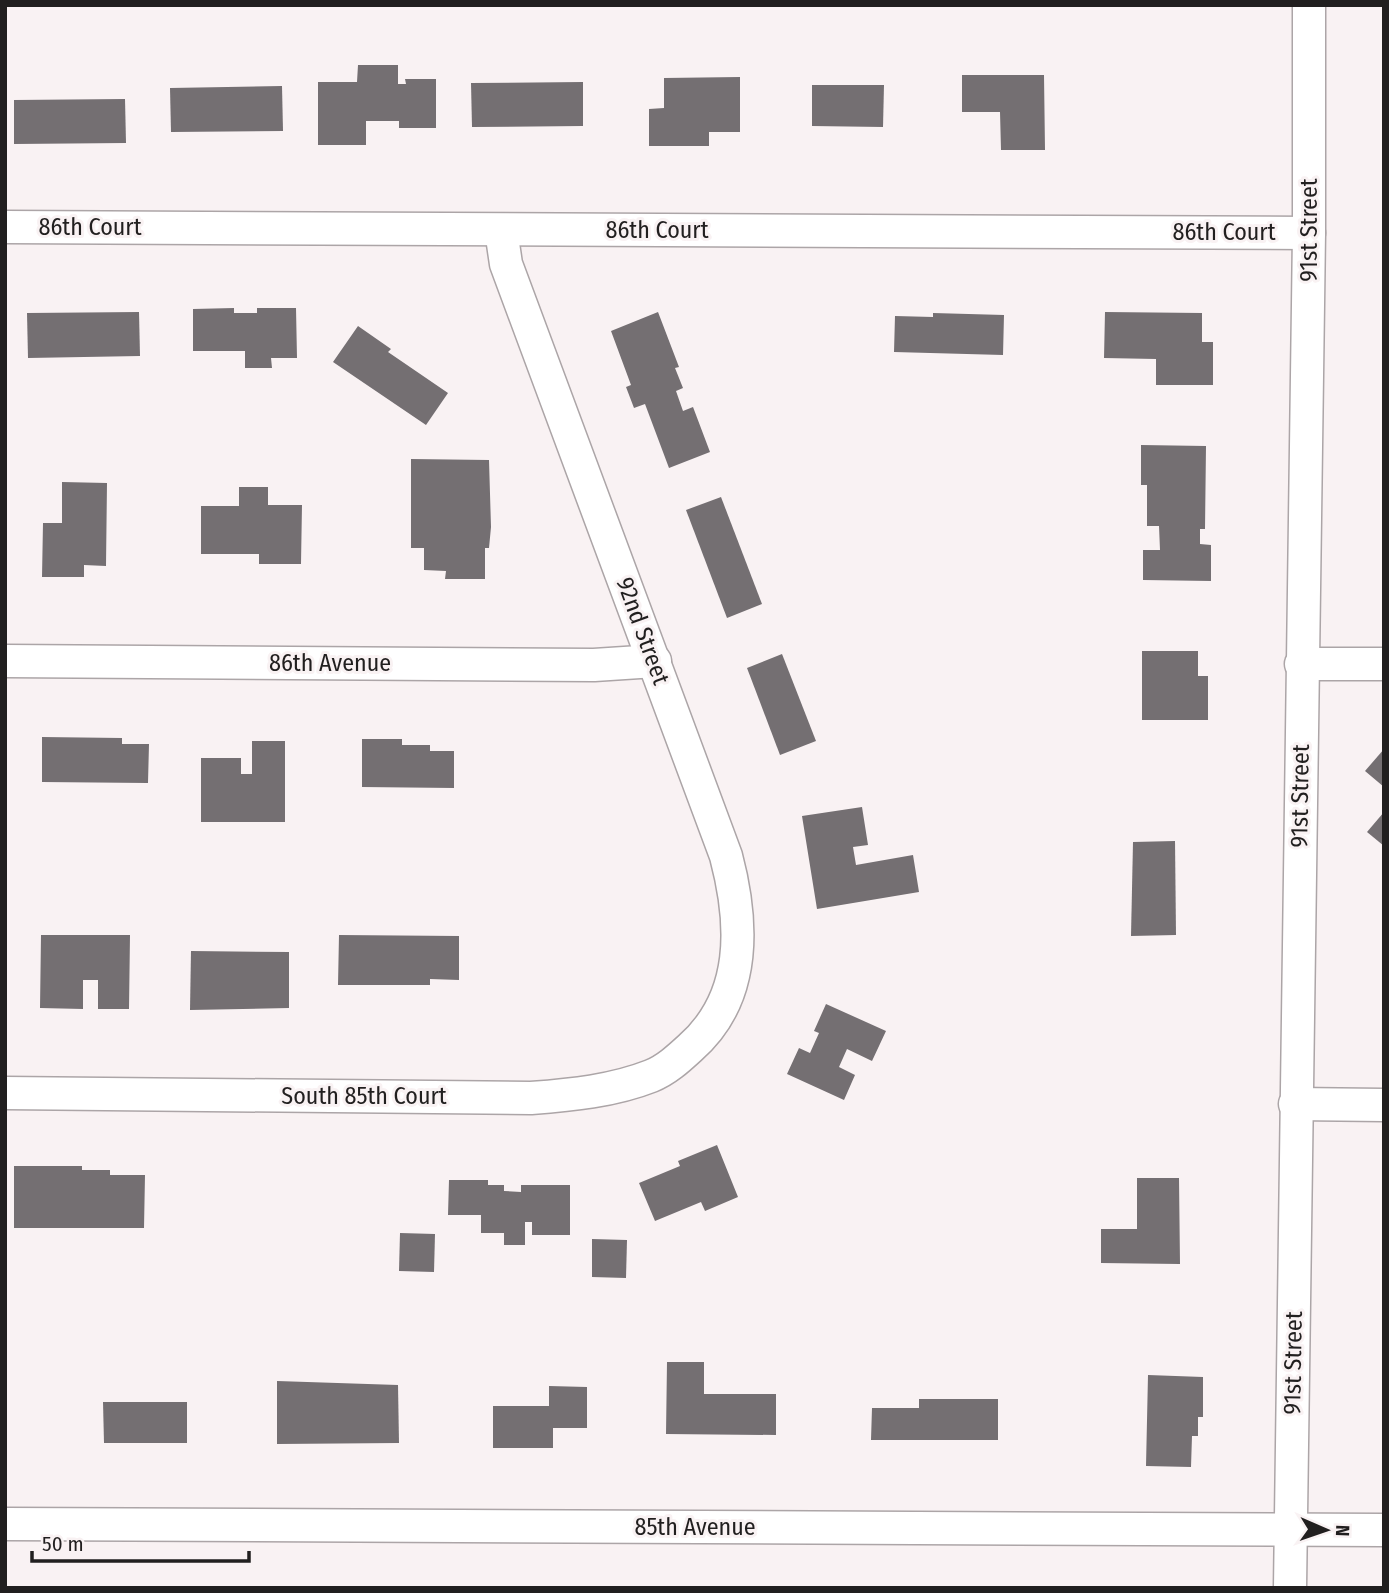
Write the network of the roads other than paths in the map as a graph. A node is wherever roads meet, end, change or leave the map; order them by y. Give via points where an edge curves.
1 (1308, 5) edge
2 (5, 227) edge
3 (501, 230) junction
4 (1309, 233) junction
5 (5, 661) edge
6 (655, 661) junction
7 (1301, 664) junction
8 (1384, 664) edge
9 (706, 1034) joint
10 (5, 1093) edge
11 (1295, 1104) junction
12 (1384, 1105) edge
13 (5, 1524) edge
14 (1291, 1530) junction
15 (1384, 1530) edge
16 (1290, 1588) edge

1 - 4 street, 91st Street
2 - 3 street, 86th Court
3 - 4 street, 86th Court
3 - 6 street, 92nd Street via 506,264
4 - 7 street, 91st Street
5 - 6 street, 86th Avenue via 594,665
6 - 9 street, 92nd Street via 736,893 739,941 734,975 725,1005
7 - 8 street
7 - 11 street, 91st Street
9 - 10 street, South 85th Court via 653,1076 582,1094 531,1098
11 - 12 street
11 - 14 street, 91st Street
13 - 14 street, 85th Avenue
14 - 15 street, 85th Avenue
14 - 16 street, 91st Street

